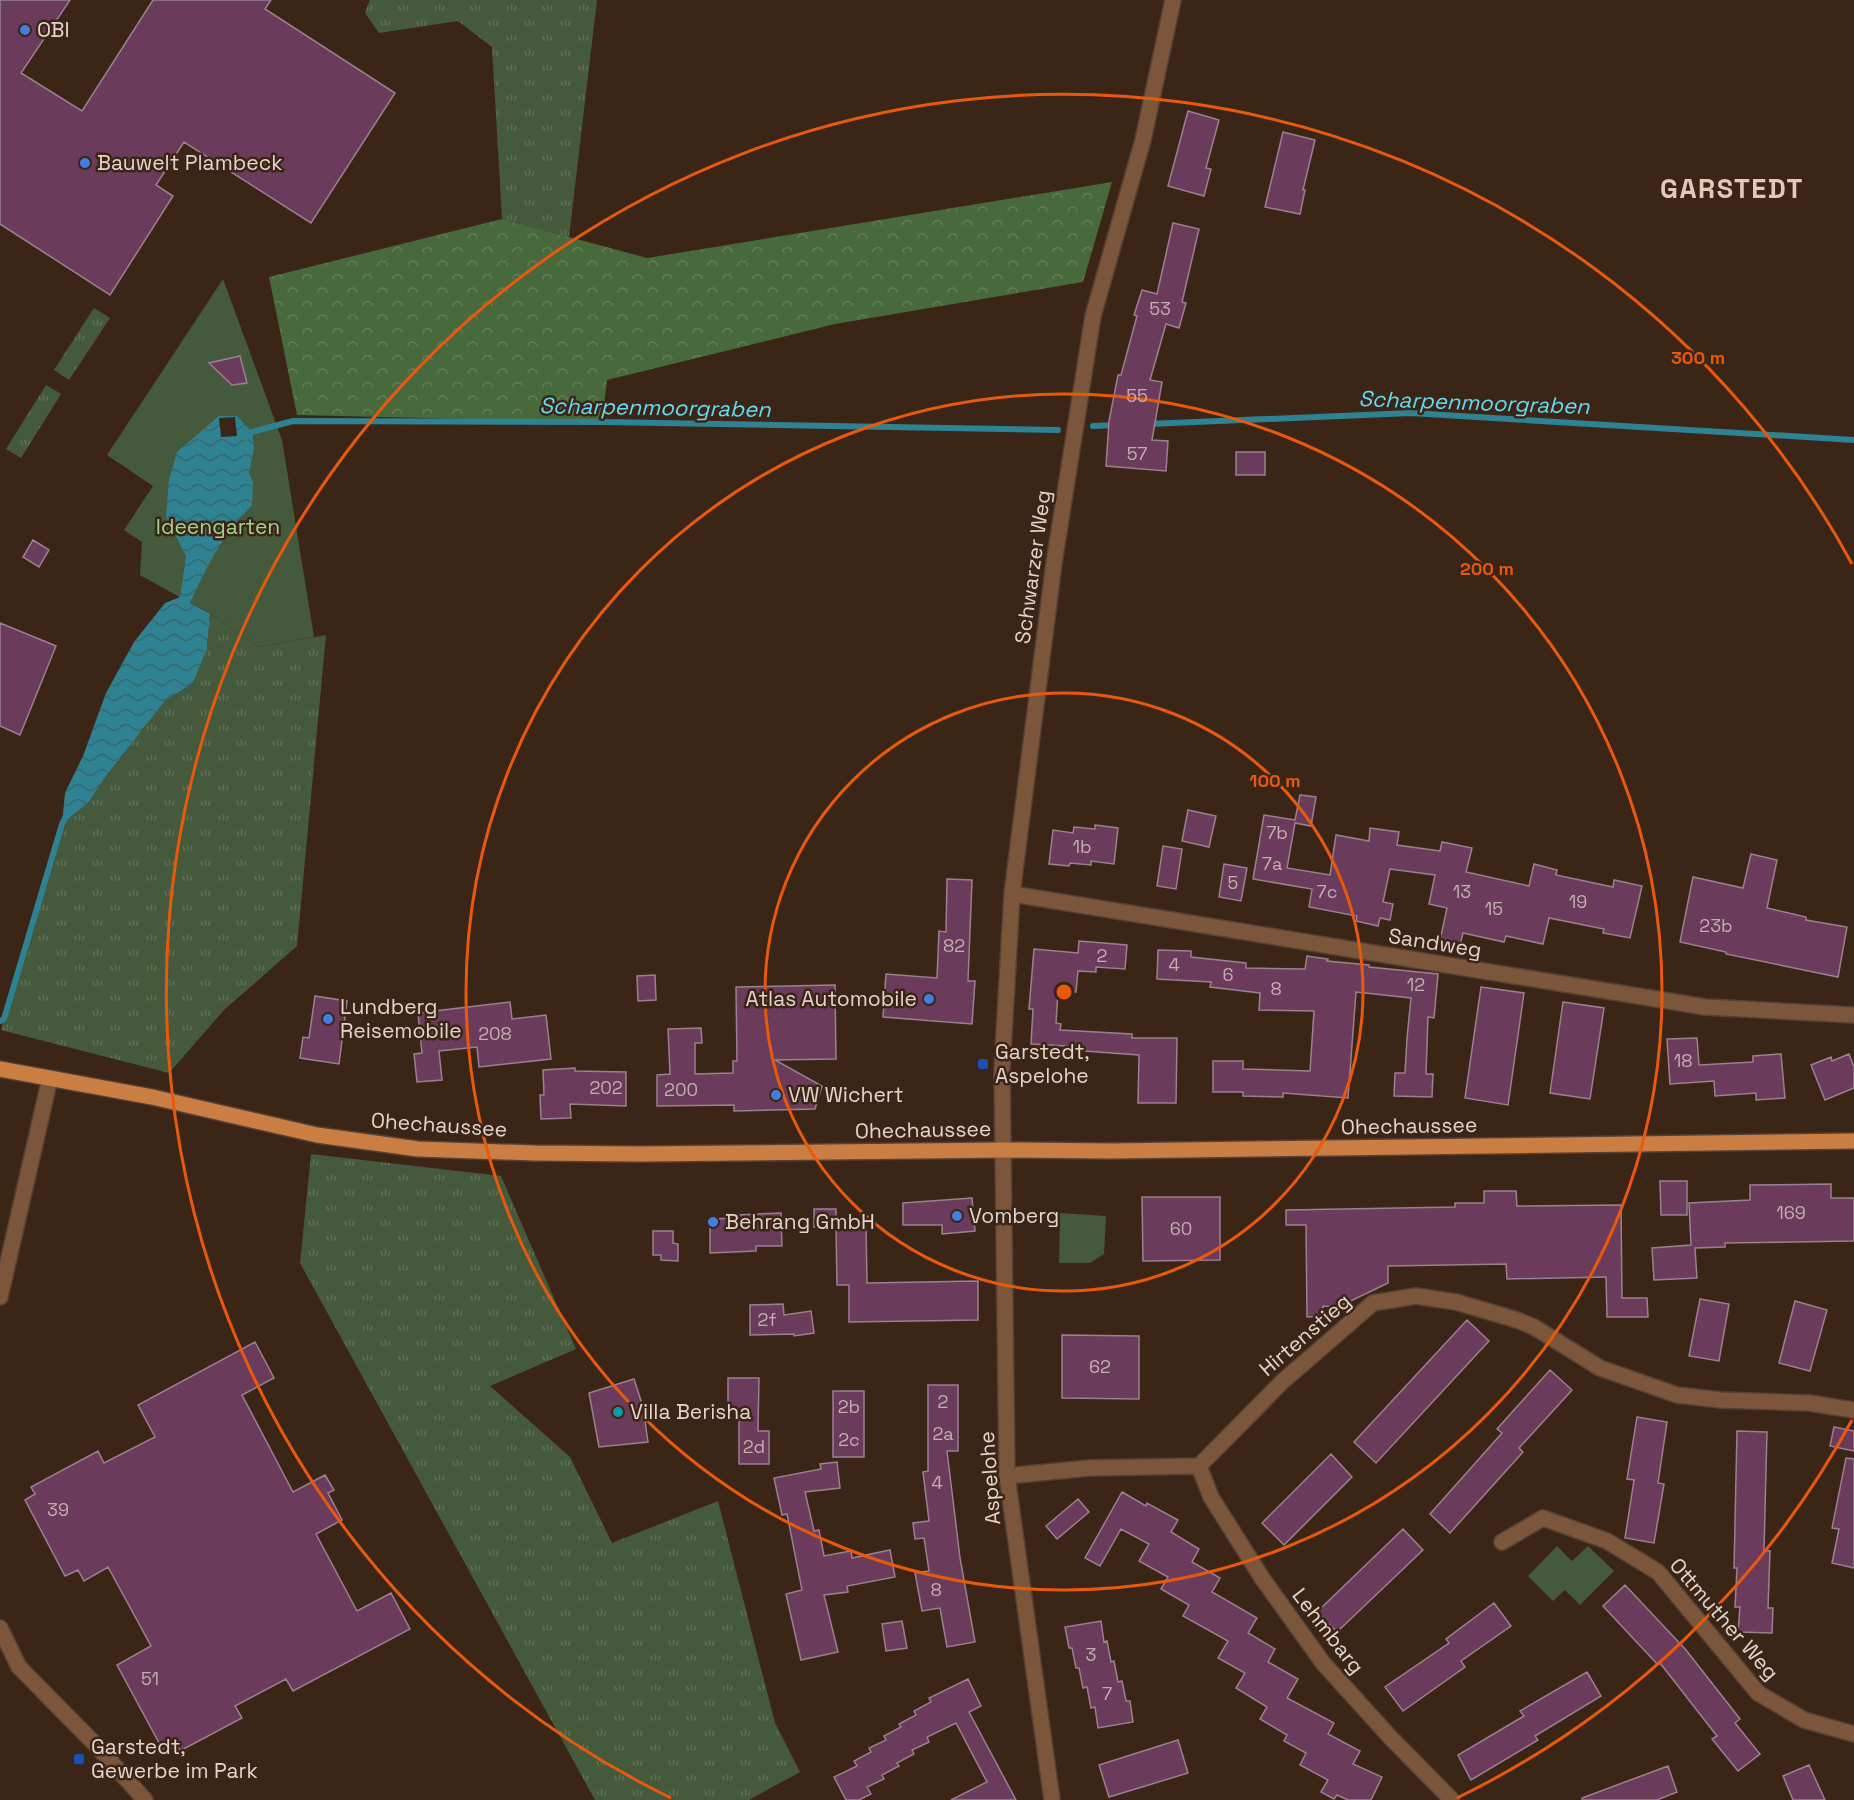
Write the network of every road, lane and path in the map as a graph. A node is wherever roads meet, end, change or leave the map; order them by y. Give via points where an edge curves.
1 (1173, 0) edge
2 (1012, 894) junction
3 (1854, 1015) edge
4 (0, 1069) edge
5 (50, 1078) junction
6 (1854, 1141) edge
7 (1004, 1150) junction
8 (0, 1297) edge
9 (1854, 1410) edge
10 (1200, 1467) junction
11 (1007, 1476) junction
12 (1502, 1542) dead end
13 (0, 1628) edge
14 (1854, 1734) edge
15 (145, 1800) edge
16 (1052, 1800) edge
17 (1452, 1800) edge

1 - 2 street, Schwarzer Weg via 1143,140 1093,316 1054,563
2 - 3 street, Sandweg via 1705,1007
2 - 7 street, Schwarzer Weg via 1002,1069
4 - 5 main road, Ohechaussee
5 - 7 main road, Ohechaussee via 317,1135 418,1149 630,1154
5 - 8 street
6 - 7 main road, Ohechaussee
7 - 11 street, Aspelohe
9 - 10 street, Hirtenstieg via 1809,1402 1677,1395 1600,1368 1517,1320 1456,1302 1416,1296 1373,1303 1283,1381
10 - 11 street via 1089,1468
10 - 17 street, Lehmbarg via 1211,1497 1262,1578 1323,1663
11 - 16 street, Aspelohe
12 - 14 street, Ottmuther Weg via 1543,1518 1607,1541 1658,1572 1758,1693 1804,1720
13 - 15 street via 19,1667

